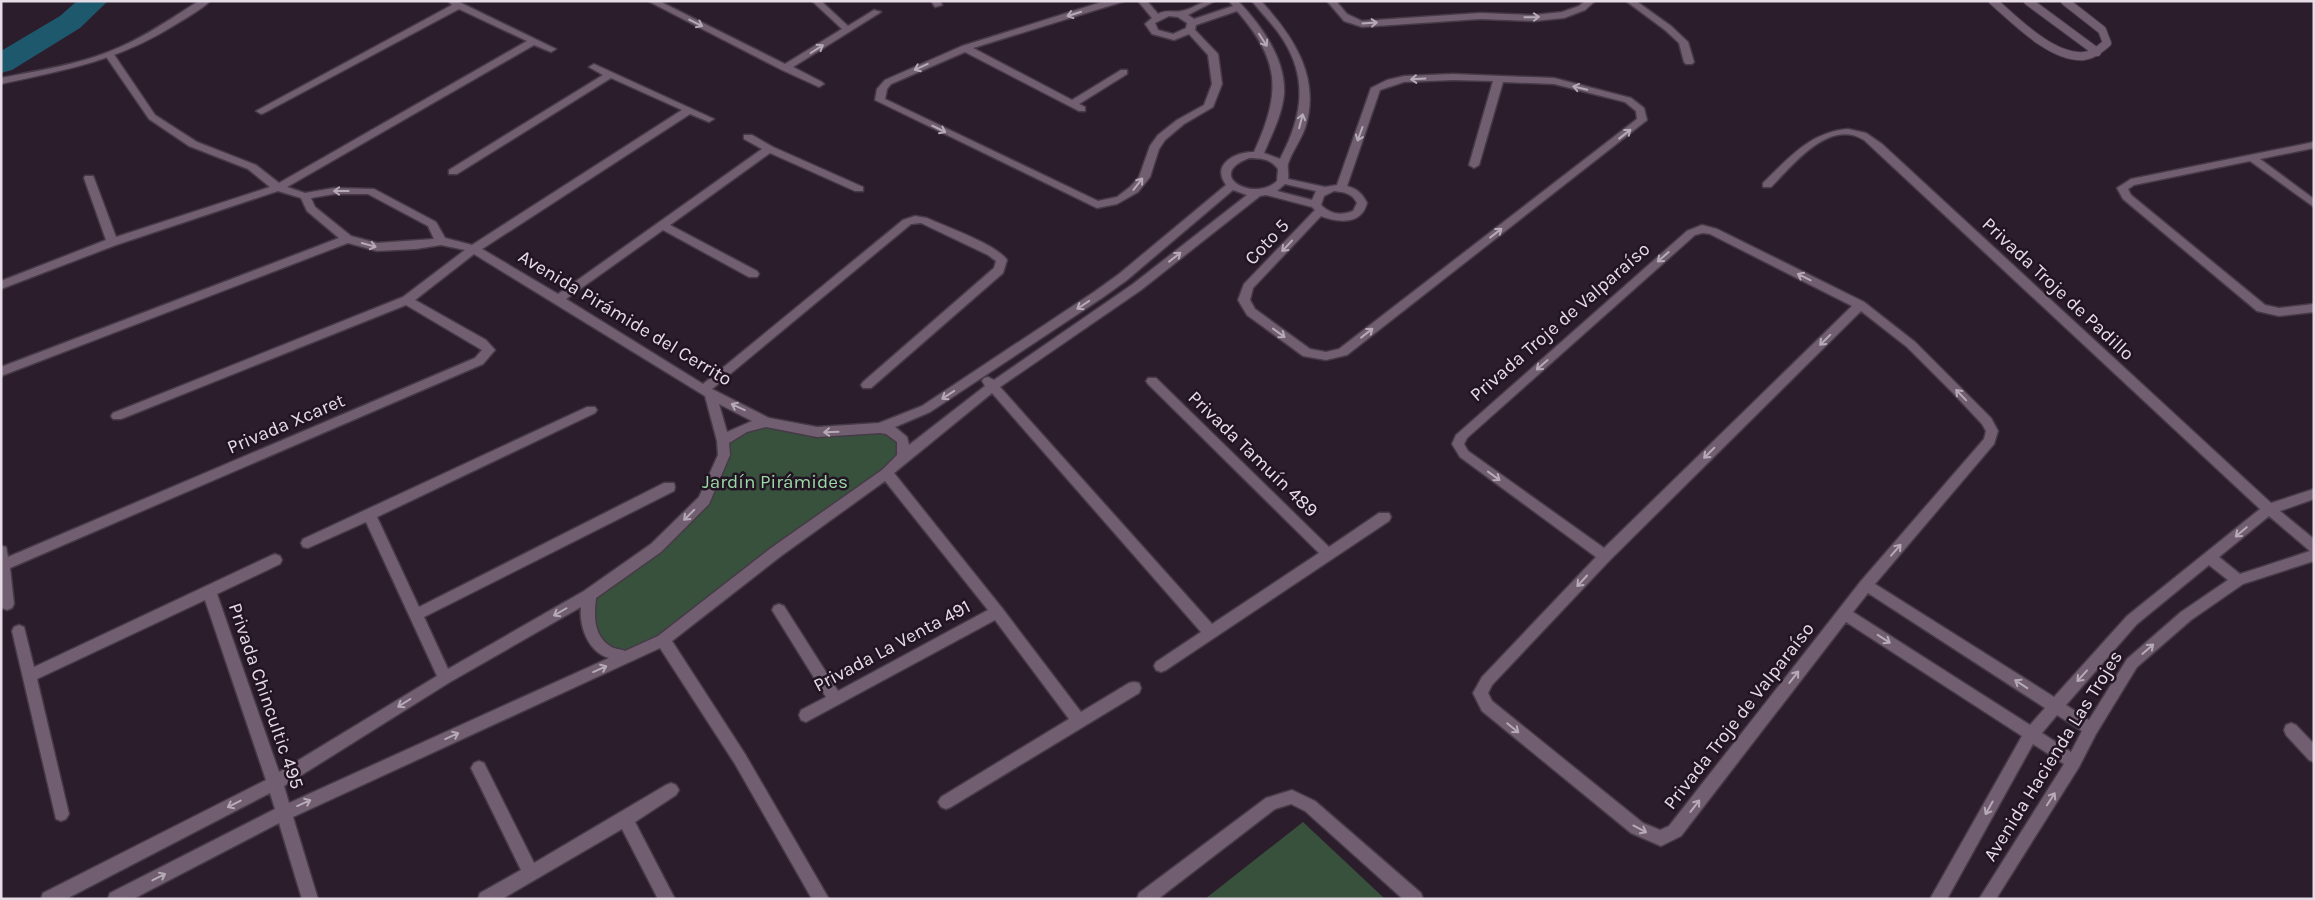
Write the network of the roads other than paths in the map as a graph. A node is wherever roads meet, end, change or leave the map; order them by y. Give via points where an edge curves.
1 (206, 1) edge
2 (652, 1) edge
3 (816, 1) edge
4 (1121, 1) edge
5 (1142, 1) edge
6 (1211, 1) edge
7 (1256, 1) edge
8 (1330, 1) edge
9 (1591, 1) edge
10 (1630, 1) edge
11 (1993, 1) edge
12 (2028, 1) edge
13 (2064, 1) edge
14 (454, 4) edge
15 (1236, 4) edge
16 (877, 12) dead end
17 (1181, 14) junction
18 (1156, 17) junction
19 (1191, 26) junction
20 (848, 30) junction
21 (534, 41) junction
22 (965, 48) junction
23 (551, 49) dead end
24 (2097, 52) junction
25 (110, 55) junction
26 (1689, 62) dead end
27 (594, 67) dead end
28 (785, 68) junction
29 (1124, 72) dead end
30 (609, 75) junction
31 (1499, 78) junction
32 (1, 81) edge
33 (819, 84) dead end
34 (1072, 104) junction
35 (1082, 109) dead end
36 (261, 111) dead end
37 (688, 111) junction
38 (709, 119) dead end
39 (748, 137) dead end
40 (2314, 145) edge
41 (769, 149) junction
42 (1258, 155) junction
43 (2252, 158) junction
44 (1474, 165) dead end
45 (1282, 166) junction
46 (453, 172) dead end
47 (89, 178) dead end
48 (1284, 181) junction
49 (1767, 185) dead end
50 (1232, 186) junction
51 (278, 188) junction
52 (1341, 188) junction
53 (858, 189) dead end
54 (1324, 190) junction
55 (1263, 192) junction
56 (305, 196) junction
57 (2314, 204) edge
58 (1318, 208) junction
59 (662, 225) junction
60 (347, 238) junction
61 (112, 242) junction
62 (442, 242) junction
63 (474, 249) junction
64 (753, 274) dead end
65 (1, 285) edge
66 (558, 299) junction
67 (407, 300) junction
68 (1860, 305) junction
69 (2314, 308) edge
70 (1, 372) edge
71 (980, 374) junction
72 (1152, 381) dead end
73 (867, 386) dead end
74 (993, 386) junction
75 (707, 392) junction
76 (591, 410) dead end
77 (117, 416) dead end
78 (766, 422) junction
79 (880, 428) junction
80 (724, 441) junction
81 (903, 457) junction
82 (886, 473) junction
83 (670, 487) dead end
84 (2314, 494) edge
85 (2269, 509) junction
86 (370, 516) junction
87 (1384, 517) dead end
88 (308, 543) dead end
89 (2314, 547) edge
90 (1, 551) edge
91 (1328, 555) junction
92 (2314, 555) edge
93 (1605, 556) junction
94 (2210, 558) junction
95 (275, 560) dead end
96 (4, 565) junction
97 (2238, 580) junction
98 (1866, 585) junction
99 (209, 592) junction
100 (589, 595) junction
101 (7, 604) dead end
102 (779, 610) dead end
103 (997, 612) junction
104 (1844, 613) junction
105 (417, 614) junction
106 (19, 631) dead end
107 (1210, 632) junction
108 (663, 640) junction
109 (626, 657) junction
110 (1161, 666) dead end
111 (30, 676) junction
112 (445, 678) junction
113 (1134, 688) dead end
114 (834, 699) junction
115 (2055, 706) junction
116 (806, 715) dead end
117 (1080, 722) junction
118 (2091, 729) junction
119 (2291, 730) dead end
120 (2031, 734) junction
121 (2314, 755) edge
122 (2074, 762) junction
123 (479, 768) dead end
124 (275, 783) junction
125 (671, 790) dead end
126 (946, 802) dead end
127 (284, 813) junction
128 (61, 814) dead end
129 (625, 820) junction
130 (530, 872) junction
131 (49, 899) edge
132 (116, 899) edge
133 (310, 899) edge
134 (486, 899) edge
135 (666, 899) edge
136 (822, 899) edge
137 (1146, 899) edge
138 (1415, 899) edge
139 (1938, 899) edge
140 (1987, 899) edge

1 - 25 street via 135,44
2 -> 28 street
3 - 20 street
4 -> 22 street
5 - 18 street
6 - 17 street
45 -> 7 street via 1302,121 1306,92 1302,67 1288,38
8 -> 9 street via 1345,18 1362,24 1480,16 1534,18 1564,15
10 - 26 street via 1683,42
11 - 24 lane via 2047,45 2082,57
12 - 24 lane
13 - 24 lane via 2102,30 2107,43
14 - 21 street
14 - 36 street
15 - 19 street
15 -> 42 street via 1266,44 1276,70 1279,91 1274,117
16 - 20 street
17 - 18 street via 1167,13
17 - 19 street via 1188,18
18 - 19 street via 1150,24 1160,35 1174,37
22 -> 19 street via 888,82 880,100 1097,205 1110,204 1127,197 1147,172 1157,143 1186,119 1208,107 1217,84 1213,54
28 -> 20 street
21 - 23 street
21 - 51 street
22 - 34 street
25 - 32 street
25 - 51 street via 152,117 192,144 252,167
27 - 30 street
28 - 33 street
29 - 34 street
30 - 37 street
30 - 46 street
31 - 44 street
31 -> 52 street via 1404,80 1376,88
58 -> 31 street, Coto 5 via 1248,287 1244,300 1251,312 1307,353 1326,356 1343,352 1642,120 1641,110 1628,100 1554,81
34 - 35 street
37 - 38 street
37 - 63 street
39 - 41 street
40 - 43 street
41 - 53 street
41 - 59 street
42 - 45 street via 1272,158
42 - 50 street via 1238,157 1226,167 1226,180
43 - 57 street
43 - 69 street via 2131,182 2122,188 2127,197 2261,308 2279,312
45 - 48 street via 1286,173
47 - 61 street
48 - 54 street
48 - 55 street via 1278,187
49 - 85 street, Privada Troje de Padillo via 1821,136 1837,132 1861,135 1872,142
50 - 55 street via 1239,190
50 -> 71 street via 1123,277
51 - 56 street
51 - 61 street
52 - 54 street
52 - 58 street via 1360,198 1362,203 1357,213 1343,218 1334,217
54 - 58 street via 1316,199
55 - 58 street
74 -> 55 street via 1137,287
56 - 60 street, Avenida Pirámide del Cerrito via 311,209
62 -> 56 street via 432,224 370,191 334,191
59 - 64 street
59 - 66 street
60 -> 62 street, Avenida Pirámide del Cerrito via 377,247
60 - 70 street
61 - 65 street
62 - 63 street, Avenida Pirámide del Cerrito
63 - 66 street, Avenida Pirámide del Cerrito
63 - 67 street
66 - 75 street, Avenida Pirámide del Cerrito
67 - 77 street
67 - 96 street, Privada Xcaret via 482,342 489,350 478,361
68 -> 93 street, Privada Troje de Valparaíso
68 -> 93 street, Privada Troje de Valparaíso via 1713,231 1702,229 1691,233 1462,435 1458,444 1464,454
98 -> 68 street, Privada Troje de Valparaíso via 1990,441 1992,431 1987,421 1928,362 1882,319
71 - 74 street
71 -> 79 street via 926,409
72 - 91 street, Privada Tamuín 489
73 - 75 street via 998,270 1002,260 992,252 923,220 907,222
74 - 81 street
74 - 107 street
78 -> 75 street, Avenida Pirámide del Cerrito
75 - 80 street
76 - 86 street
79 -> 78 street, Avenida Pirámide del Cerrito via 817,432
78 - 80 street via 748,425
79 - 81 street via 890,430 903,440
80 -> 100 street via 724,455 704,500 656,548
81 - 82 street
82 - 103 street, Privada La Venta 491
82 - 108 street via 776,552
83 - 105 street
84 - 85 street, Avenida Hacienda Las Trojes
85 - 89 street, Privada Troje de Padillo
85 -> 94 street, Avenida Hacienda Las Trojes
86 - 88 street
86 - 105 street
87 - 91 street
90 - 96 street
91 - 107 street
92 - 97 street, Avenida Hacienda Las Trojes
93 -> 104 street, Privada Troje de Valparaíso via 1488,681 1480,694 1487,706 1637,828 1660,838 1675,832
94 - 97 street
94 -> 115 street, Avenida Hacienda Las Trojes via 2132,620
95 - 99 street
96 - 101 street
118 -> 97 street, Avenida Hacienda Las Trojes via 2132,663 2186,616
98 - 104 street, Privada Troje de Valparaíso
115 -> 98 street
99 - 111 street
99 - 124 street, Privada Chincultic 495
100 - 109 street via 589,630 605,651
100 -> 112 street
102 - 114 street
103 - 114 street, Privada La Venta 491
103 - 117 street, Privada La Venta 491
104 -> 120 street
105 - 112 street
106 - 111 street
107 - 110 street
108 - 109 street
108 - 136 street via 740,759
127 -> 109 street
111 - 128 street
112 -> 124 street
113 - 117 street
114 - 116 street, Privada La Venta 491
115 - 118 street
115 - 120 street, Avenida Hacienda Las Trojes
117 - 126 street
118 - 122 street, Avenida Hacienda Las Trojes
119 - 121 street
120 - 122 street
120 -> 139 street, Avenida Hacienda Las Trojes
140 -> 122 street, Avenida Hacienda Las Trojes
123 - 130 street
124 - 127 street, Privada Chincultic 495
124 -> 131 street
125 - 129 street
132 -> 127 street
127 - 133 street, Privada Chincultic 495
129 - 130 street
129 - 135 street
130 - 134 street
137 - 138 street via 1272,804 1292,797 1310,806

